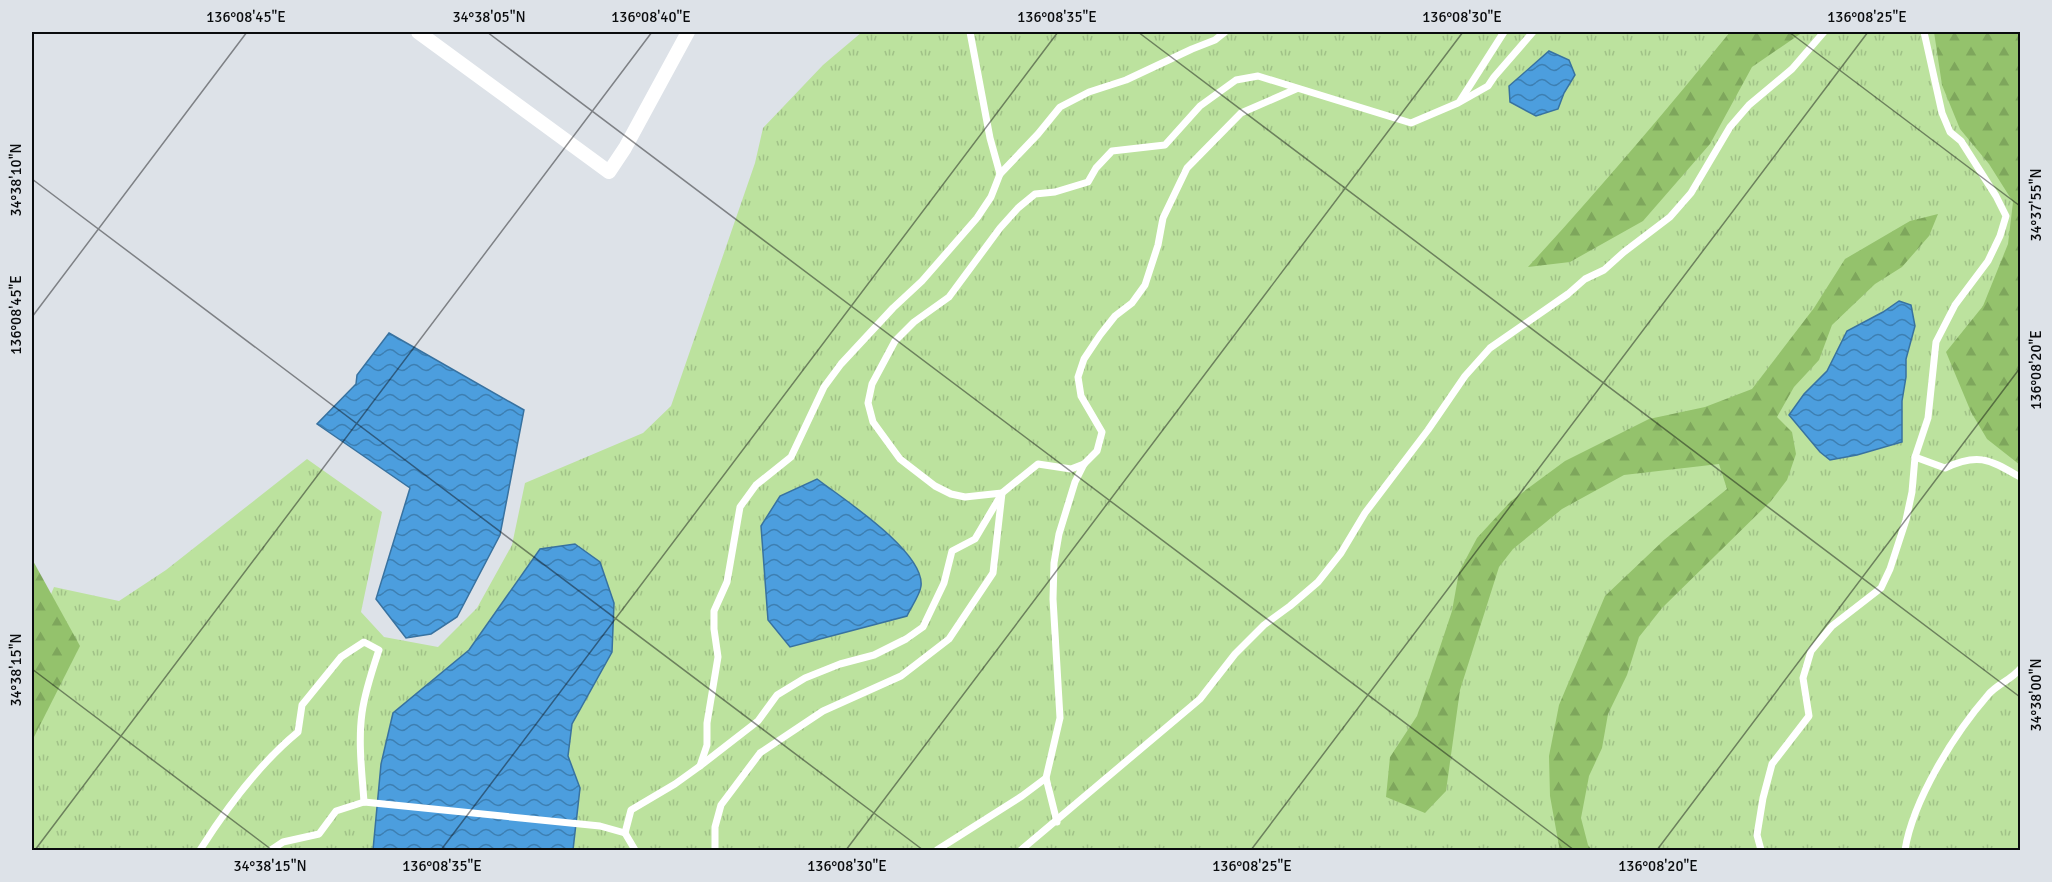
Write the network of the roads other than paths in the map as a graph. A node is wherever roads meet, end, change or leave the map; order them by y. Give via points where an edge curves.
1 (418, 32) edge
2 (688, 32) edge
3 (970, 32) edge
4 (1225, 32) edge
5 (1504, 32) edge
6 (1533, 32) edge
7 (1824, 32) edge
8 (1924, 32) edge
9 (1296, 88) junction
10 (1458, 103) junction
11 (1000, 174) junction
12 (1915, 457) junction
13 (1084, 464) junction
14 (2020, 477) edge
15 (1002, 493) junction
16 (2020, 669) edge
17 (700, 766) junction
18 (1046, 778) junction
19 (364, 802) junction
20 (1057, 822) junction
21 (625, 833) junction
22 (200, 850) edge
23 (271, 850) edge
24 (635, 850) edge
25 (715, 850) edge
26 (937, 850) edge
27 (1021, 850) edge
28 (1761, 850) edge
29 (1905, 850) edge

1 - 2 street via 609,172
3 - 11 lane
4 - 11 lane via 1215,40 1060,107
5 - 10 lane
6 - 10 lane via 1488,86
7 - 20 lane via 1792,69 1749,105 1730,127 1691,193 1670,217 1604,270 1585,279 1490,348 1465,376 1318,582 1264,625 1200,699
8 - 12 lane via 1950,132 1961,141 2006,216 1988,261 1955,305 1936,342 1928,418
9 - 10 lane via 1411,123
9 - 13 lane via 1240,113 1187,168 1162,218 1145,285 1107,326 1084,359 1078,377 1081,396 1102,432 1097,451
9 - 15 lane via 1258,76 1236,80 1200,106 1165,145 1112,151 1088,182 1035,194 1000,228 949,297 895,341 872,384 868,403 873,422 900,459 951,495
11 - 17 lane via 977,218 922,281 859,343 824,387 790,457 756,485 740,507 727,582 714,610 718,657 707,745
12 - 14 lane via 1946,468 1976,458
12 - 28 lane via 1906,520 1881,588 1832,626 1811,651 1803,678 1809,716 1772,764 1757,835
13 - 15 lane via 1071,469 1038,464
13 - 18 lane via 1059,534 1054,563 1060,718
15 - 17 lane via 975,539 952,551 944,583 923,627 874,655 805,678 777,695 758,721
15 - 25 lane via 993,573 949,639 901,676 823,711 760,753 721,805
16 - 29 lane via 1989,693 1952,742 1918,809
17 - 21 lane via 631,810
18 - 20 lane
18 - 26 lane
19 - 21 lane via 600,826
19 - 22 lane via 362,715 379,650 364,642 341,657 302,705 298,732 276,749
19 - 23 lane via 336,810 319,834 283,842
20 - 27 lane
21 - 24 lane

